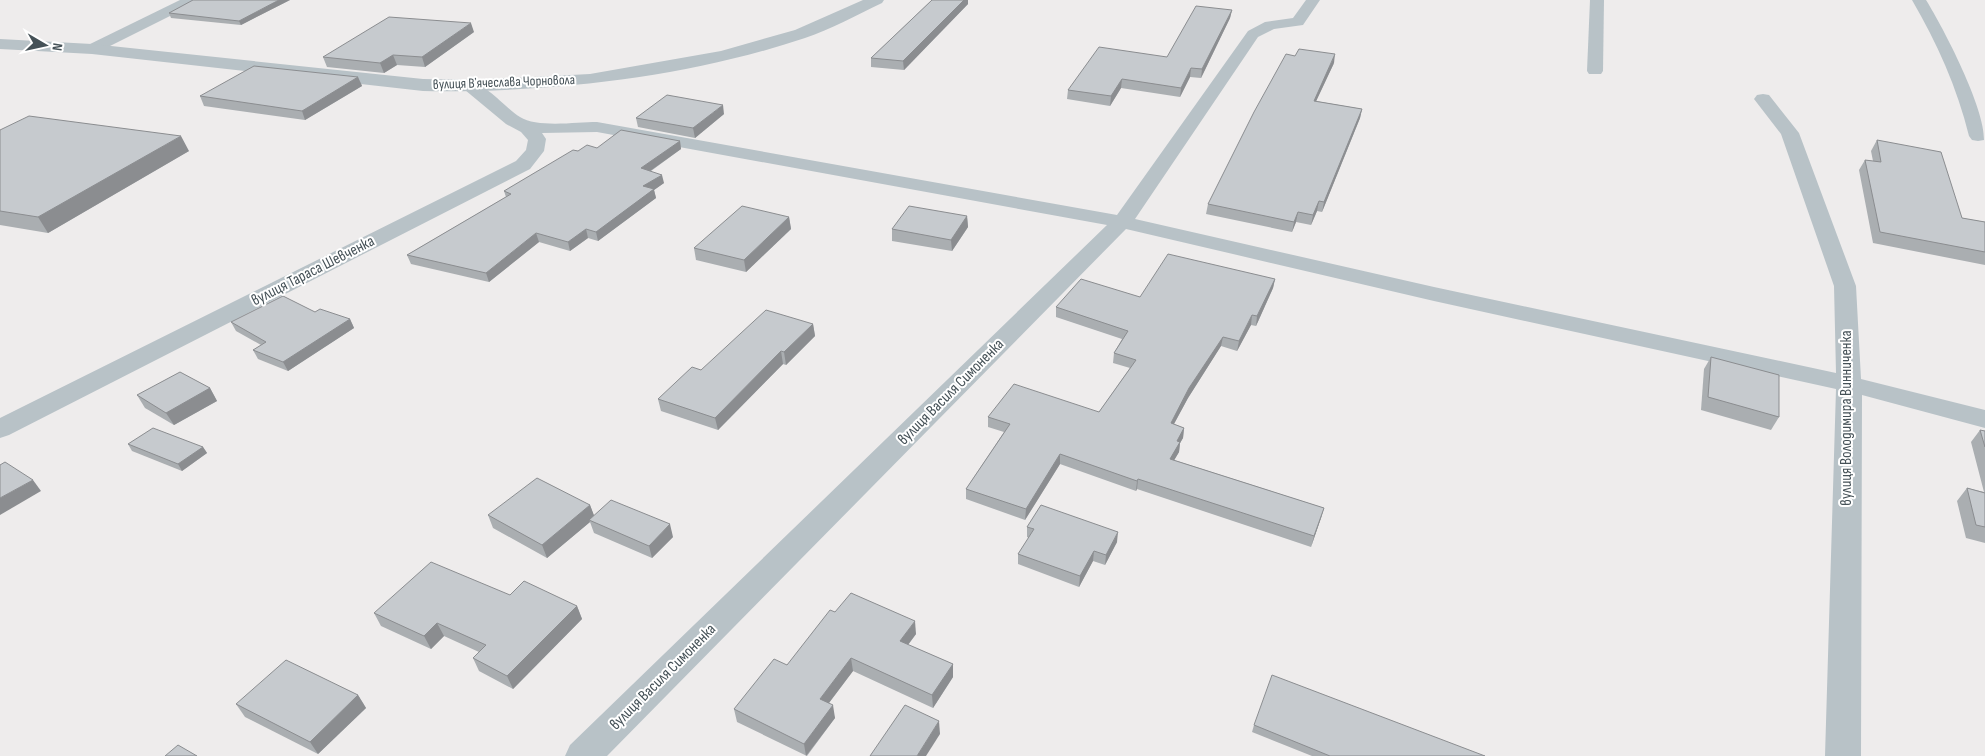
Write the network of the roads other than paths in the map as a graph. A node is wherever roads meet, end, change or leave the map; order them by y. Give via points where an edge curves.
1 (191, 0) edge
2 (876, 0) edge
3 (1313, 0) edge
4 (1597, 0) edge
5 (1919, 0) edge
6 (0, 44) edge
7 (92, 49) junction
8 (1595, 71) dead end
9 (471, 86) junction
10 (1763, 99) dead end
11 (527, 128) junction
12 (1978, 136) dead end
13 (1122, 222) junction
14 (1849, 384) junction
15 (1985, 419) edge
16 (0, 429) edge
17 (583, 756) edge
18 (1843, 756) edge

1 - 7 street, вулиця Вʼячеслава Чорновола
2 - 9 street, вулиця Вʼячеслава Чорновола via 801,34 723,56 590,79
3 - 13 street, вулиця Василя Симоненка via 1298,22 1270,25 1253,34
4 - 8 street
5 - 12 street via 1947,52 1968,101
6 - 7 street, вулиця Вʼячеслава Чорновола
7 - 9 street, вулиця Вʼячеслава Чорновола via 423,85
9 - 11 street via 512,120
10 - 14 street, вулиця Володимира Винниченка via 1790,133 1845,286
11 - 13 street via 597,128
11 - 16 street, вулиця Тараса Шевченка via 537,139 535,150 523,165
13 - 14 street
13 - 17 street, вулиця Василя Симоненка
14 - 15 street
14 - 18 street, вулиця Володимира Винниченка

